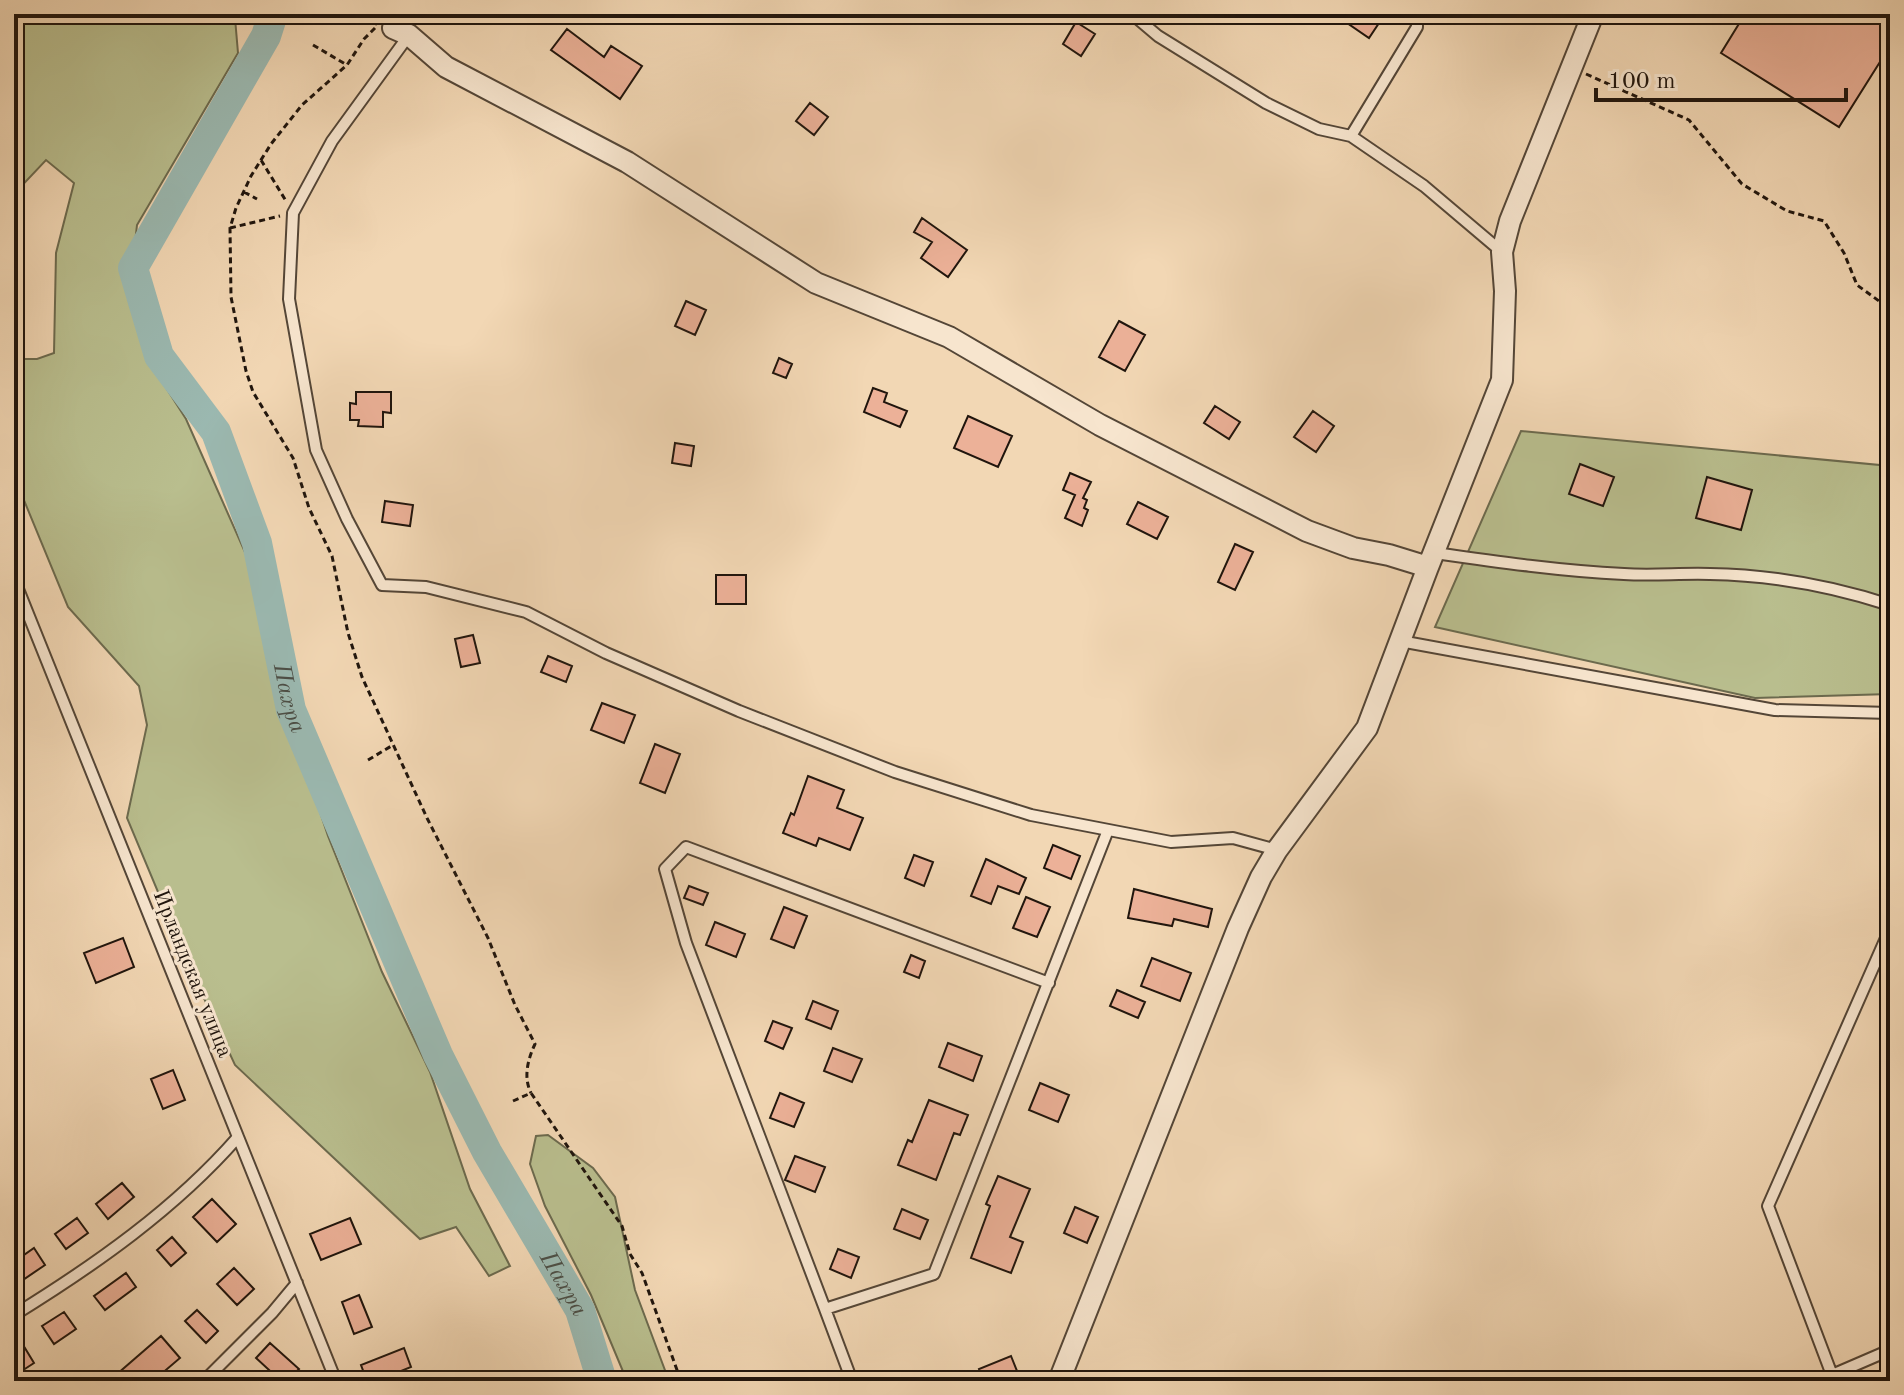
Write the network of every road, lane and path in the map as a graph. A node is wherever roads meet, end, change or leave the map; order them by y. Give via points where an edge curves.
1 (347, 14) edge
2 (1132, 14) edge
3 (1417, 14) edge
4 (1593, 14) edge
5 (403, 26) edge
6 (313, 45) dead end
7 (347, 65) dead end
8 (1572, 68) junction
9 (1351, 136) junction
10 (261, 160) dead end
11 (244, 192) dead end
12 (257, 199) dead end
13 (293, 213) junction
14 (230, 228) dead end
15 (1502, 252) junction
16 (1890, 309) edge
17 (1431, 560) junction
18 (14, 579) edge
19 (1890, 605) edge
20 (1400, 641) junction
21 (1890, 713) edge
22 (393, 745) dead end
23 (368, 760) dead end
24 (1108, 830) junction
25 (1277, 850) junction
26 (1890, 929) edge
27 (1049, 983) junction
28 (513, 1101) dead end
29 (238, 1137) junction
30 (297, 1283) junction
31 (825, 1309) junction
32 (14, 1315) edge
33 (1890, 1350) edge
34 (1833, 1378) edge
35 (204, 1381) edge
36 (336, 1381) edge
37 (681, 1381) edge
38 (852, 1381) edge
39 (1059, 1381) edge

1 - 5 path
2 - 9 lane via 1266,103 1319,129
3 - 9 lane via 1417,27
4 - 8 street
5 - 13 lane
5 - 17 street via 446,67 627,162 816,283 949,337 1100,425 1307,531 1353,548
6 - 7 path
8 - 15 street
8 - 16 path via 1689,120 1742,184 1787,211 1824,221 1857,285
9 - 15 lane via 1424,186
10 - 13 path
11 - 12 path
13 - 14 path
13 - 24 lane via 289,299 316,450 382,585 426,587 526,612 739,711 895,772 1031,815
15 - 17 street via 1502,380
17 - 19 lane via 1612,574 1781,579
17 - 20 street
18 - 29 lane, Ирландская улица
20 - 21 lane via 1775,710
20 - 25 street via 1367,728
22 - 23 path
24 - 25 lane via 1171,842 1233,838
24 - 27 lane
25 - 39 street via 1238,928
26 - 34 lane via 1768,1206
27 - 31 lane via 934,1274
27 - 31 lane via 686,847 665,869 686,943
28 - 37 path via 531,1093 622,1226
29 - 30 lane, Ирландская улица
29 - 32 lane via 130,1236
30 - 35 lane
30 - 36 lane, Ирландская улица
31 - 38 lane
33 - 34 lane

